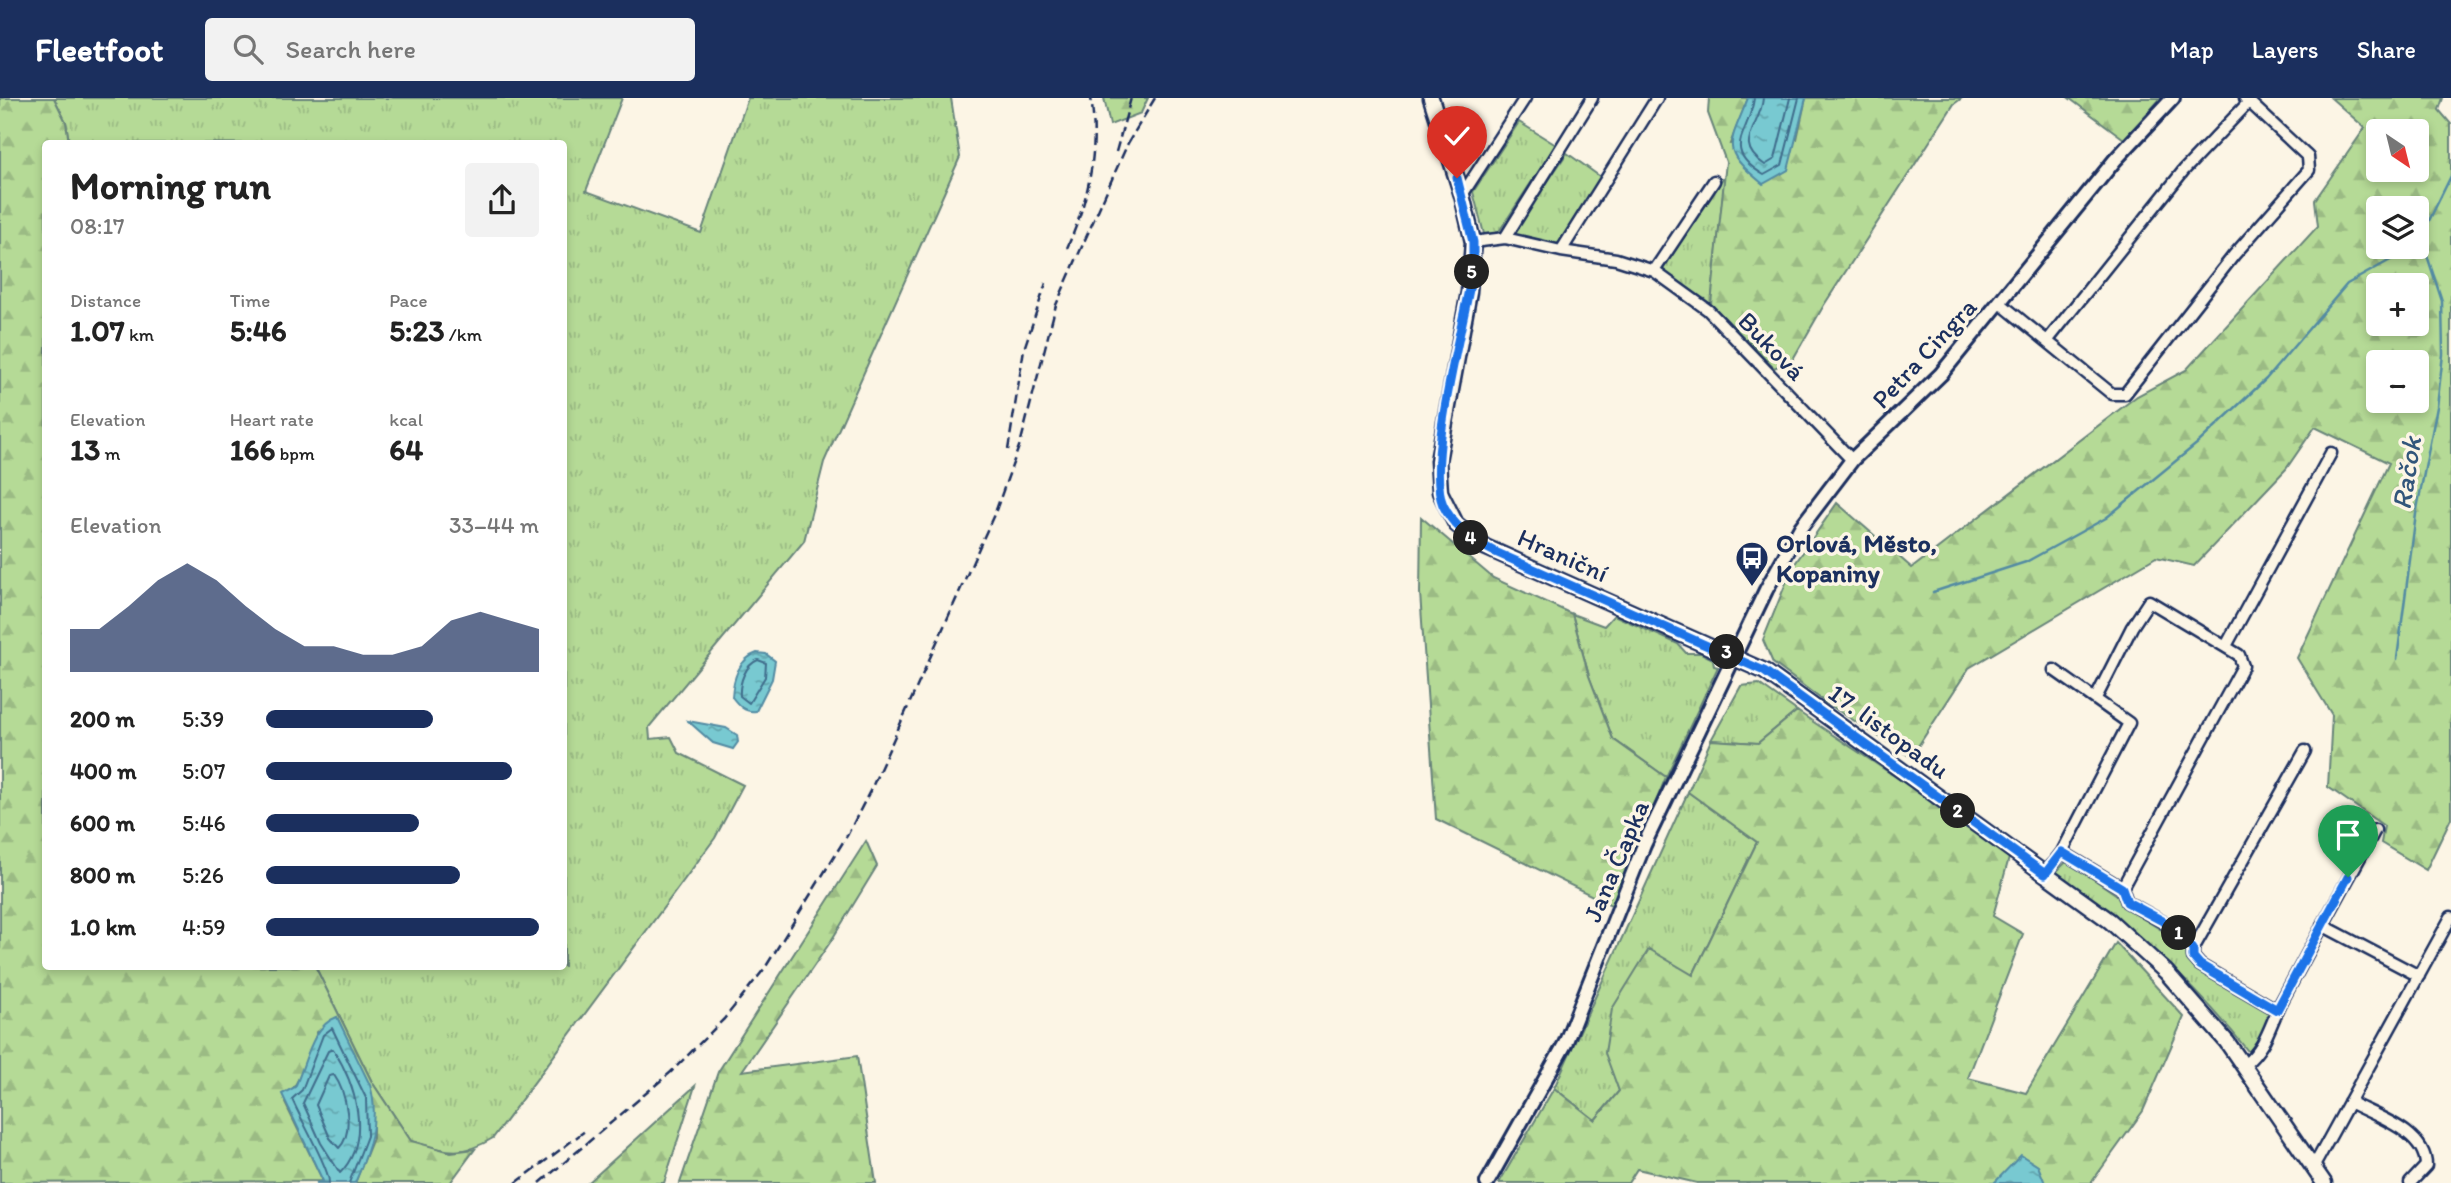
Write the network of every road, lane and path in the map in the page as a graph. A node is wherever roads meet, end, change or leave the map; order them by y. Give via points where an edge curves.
1 (1431, 98) edge
2 (1525, 98) edge
3 (1592, 98) edge
4 (1657, 98) edge
5 (2173, 98) edge
6 (2247, 100) edge
7 (1714, 181) dead end
8 (1462, 195) junction
9 (1505, 237) junction
10 (1473, 242) junction
11 (1561, 251) junction
12 (1654, 271) junction
13 (2000, 303) junction
14 (2048, 341) junction
15 (2331, 453) dead end
16 (1852, 460) junction
17 (2226, 646) junction
18 (1735, 656) junction
19 (2054, 670) dead end
20 (2096, 698) junction
21 (2305, 751) dead end
22 (2375, 830) dead end
23 (2062, 852) junction
24 (2045, 874) junction
25 (2122, 888) junction
26 (2451, 917) edge
27 (2322, 925) junction
28 (2193, 949) junction
29 (2419, 976) junction
30 (2277, 1010) junction
31 (2244, 1065) junction
32 (2349, 1102) junction
33 (2313, 1168) junction
34 (1487, 1183) edge
35 (2324, 1183) edge
36 (2410, 1183) edge

1 - 8 main road, Hraniční
2 - 8 street
3 - 9 street
4 - 11 street
5 - 13 street, Petra Cingra via 2115,160
6 - 14 street via 2184,170
6 - 14 street via 2308,157 2309,170 2234,255 2125,394 2112,394
7 - 12 street
8 - 10 main road, Hraniční
9 - 10 street, Buková
9 - 11 street, Buková
10 - 18 main road, Hraniční via 1469,292 1438,461 1440,492 1449,515 1485,547
11 - 12 street, Buková via 1616,259
12 - 16 street, Buková via 1707,310
13 - 14 street
13 - 16 street, Petra Cingra via 1941,374
15 - 17 street
16 - 18 street, Petra Cingra via 1801,527
17 - 20 street via 2148,601
17 - 25 street via 2239,655 2241,674
18 - 24 main road, 17. listopadu via 1764,671
18 - 34 street, Jana Čapka via 1644,845 1565,1044
19 - 20 street
20 - 23 street via 2129,723
21 - 28 street
22 - 27 street
23 - 24 street
23 - 25 street
24 - 31 main road, 17. listopadu via 2110,921 2166,972
25 - 28 street via 2127,902 2172,926
26 - 29 street
27 - 29 street
27 - 30 street
28 - 30 street via 2200,965
29 - 32 street
30 - 31 street via 2265,1043
31 - 33 main road, 17. listopadu
32 - 33 street
32 - 36 street via 2408,1133 2424,1150 2426,1166
33 - 35 main road, 17. listopadu

